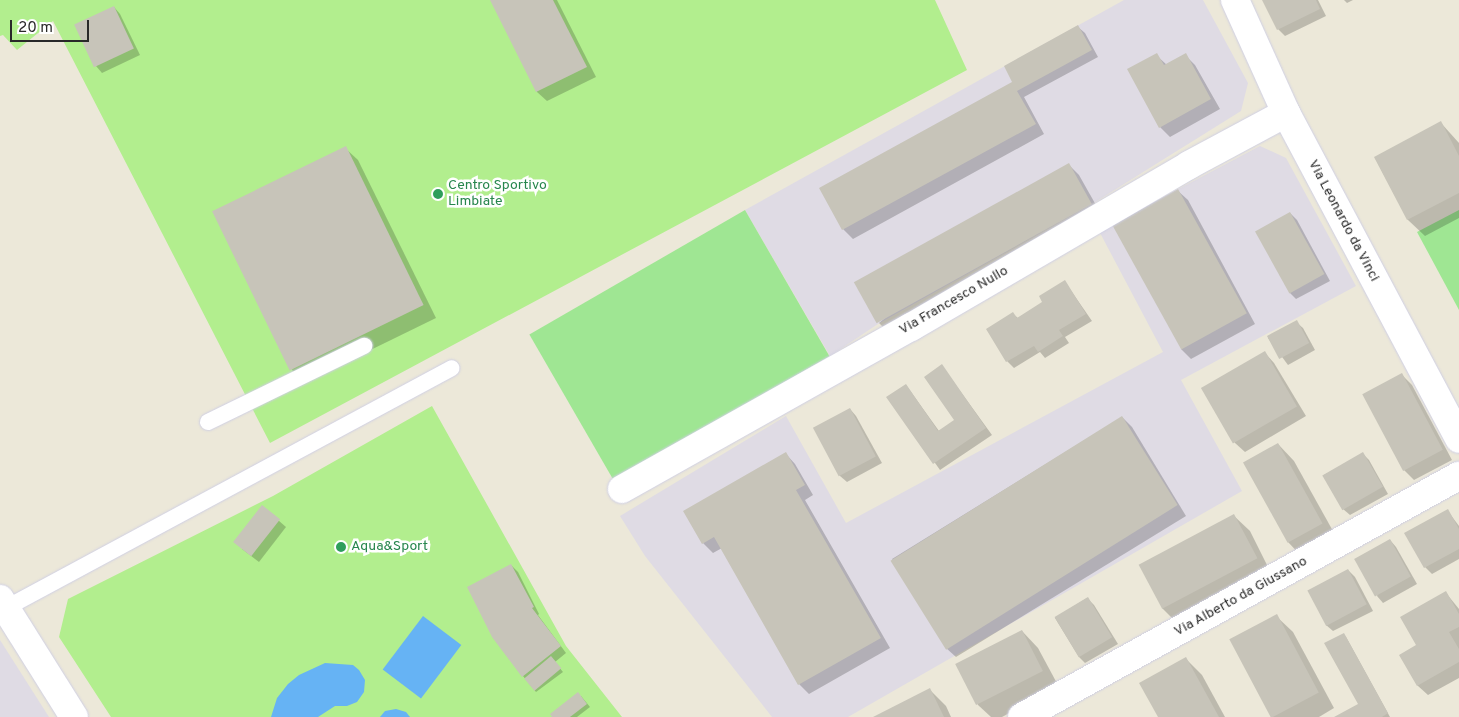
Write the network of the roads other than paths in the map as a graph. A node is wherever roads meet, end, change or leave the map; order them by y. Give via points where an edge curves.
1 (1235, 0) edge
2 (1286, 113) junction
3 (364, 346) dead end
4 (452, 368) dead end
5 (208, 422) dead end
6 (1459, 439) edge
7 (1459, 476) edge
8 (622, 488) dead end
9 (3, 603) edge
10 (74, 717) edge
11 (1022, 717) edge

1 - 2 street, Via Leonardo da Vinci
2 - 6 street, Via Leonardo da Vinci
2 - 8 street, Via Francesco Nullo via 1189,164 911,327
3 - 5 lane
4 - 9 lane
7 - 11 street, Via Alberto da Giussano
9 - 10 street

